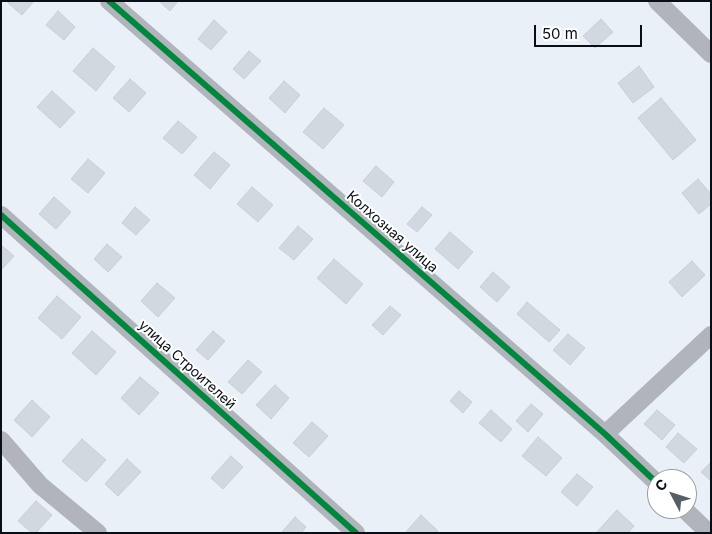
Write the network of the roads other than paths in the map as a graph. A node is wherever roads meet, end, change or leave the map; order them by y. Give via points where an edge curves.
1 (109, 1) edge
2 (657, 1) edge
3 (711, 54) edge
4 (1, 215) edge
5 (711, 335) edge
6 (605, 434) junction
7 (1, 440) edge
8 (647, 474) edge
9 (694, 519) edge
10 (98, 533) edge
11 (356, 533) edge
12 (709, 533) edge

1 - 6 street, Колхозная улица
2 - 3 street
4 - 11 street, улица Строителей
5 - 6 street
6 - 8 street, Колхозная улица
7 - 10 street via 40,485
9 - 12 street

